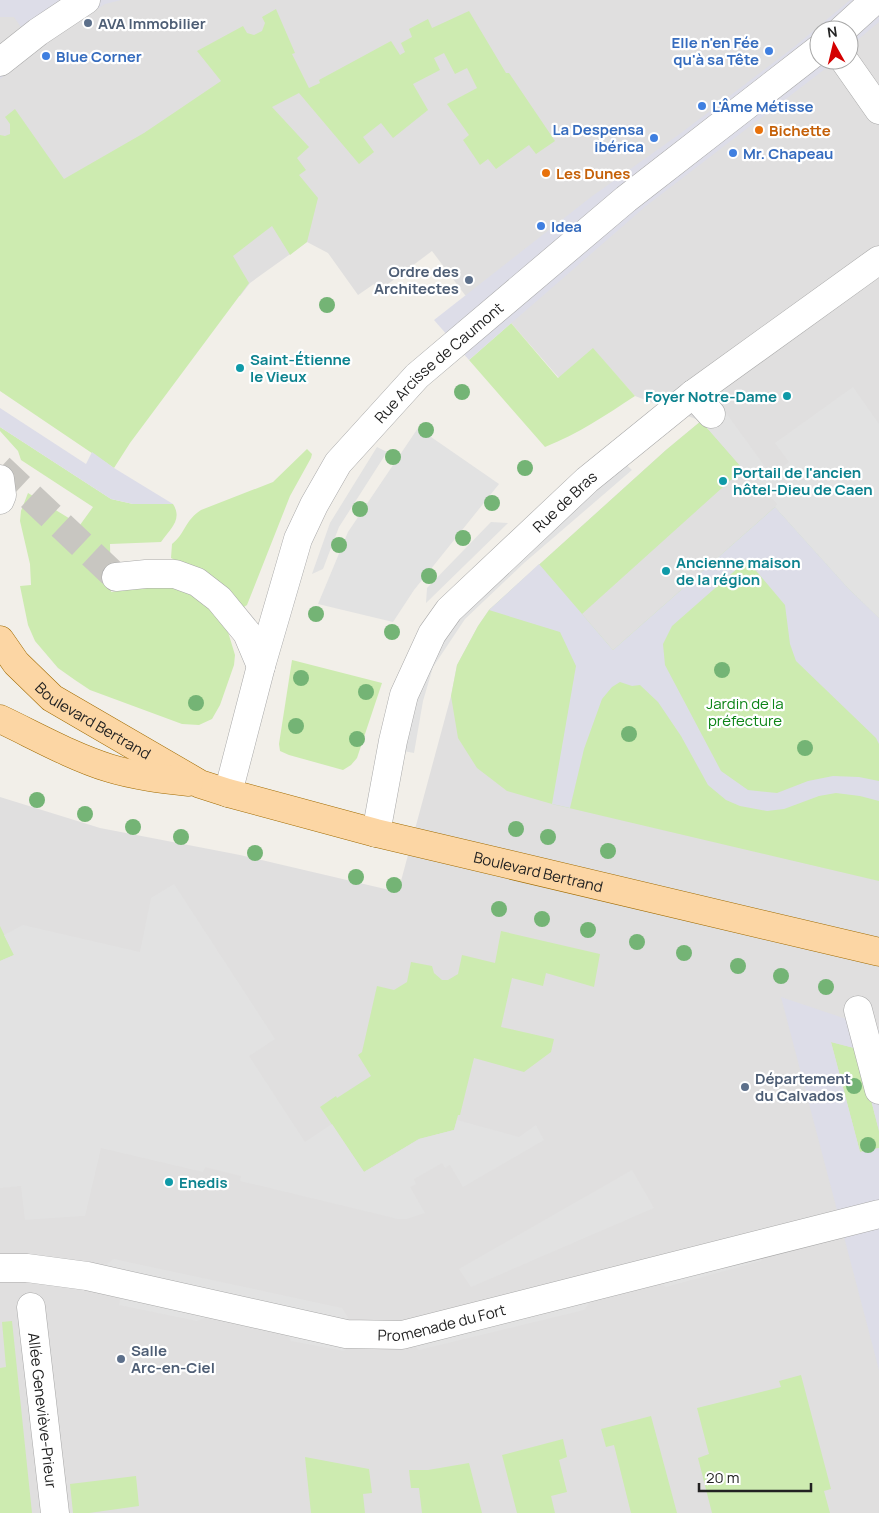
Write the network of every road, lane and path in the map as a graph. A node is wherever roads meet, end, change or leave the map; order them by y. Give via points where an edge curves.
1 (86, 0) edge
2 (875, 0) edge
3 (853, 20) edge
4 (809, 57) edge
5 (0, 62) edge
6 (851, 70) edge
7 (879, 110) edge
8 (875, 272) edge
9 (0, 479) edge
10 (0, 500) edge
11 (116, 577) dead end
12 (0, 640) edge
13 (261, 666) junction
14 (0, 719) edge
15 (200, 784) junction
16 (228, 793) junction
17 (376, 833) junction
18 (879, 952) edge
19 (858, 1010) dead end
20 (879, 1090) edge
21 (879, 1214) edge
22 (0, 1268) edge
23 (31, 1308) dead end
24 (55, 1513) edge

1 - 5 street
2 - 3 street
4 - 13 street, Rue Arcisse de Caumont via 626,199 417,376 338,463 298,539
6 - 7 street
8 - 17 street, Rue de Bras via 702,404 587,480 449,610 432,634 404,695
9 - 10 street
11 - 13 street via 175,574 197,582 219,599 247,633
12 - 15 main road, Boulevard Bertrand via 16,663 52,698
13 - 16 street, Rue Arcisse de Caumont
14 - 15 main road, Boulevard Bertrand via 108,768 142,777
15 - 16 main road, Boulevard Bertrand
16 - 17 main road, Boulevard Bertrand
17 - 18 main road, Boulevard Bertrand
19 - 20 street
21 - 22 street, Promenade du Fort via 402,1335 346,1334 87,1276
23 - 24 street, Allée Geneviève-Prieur

